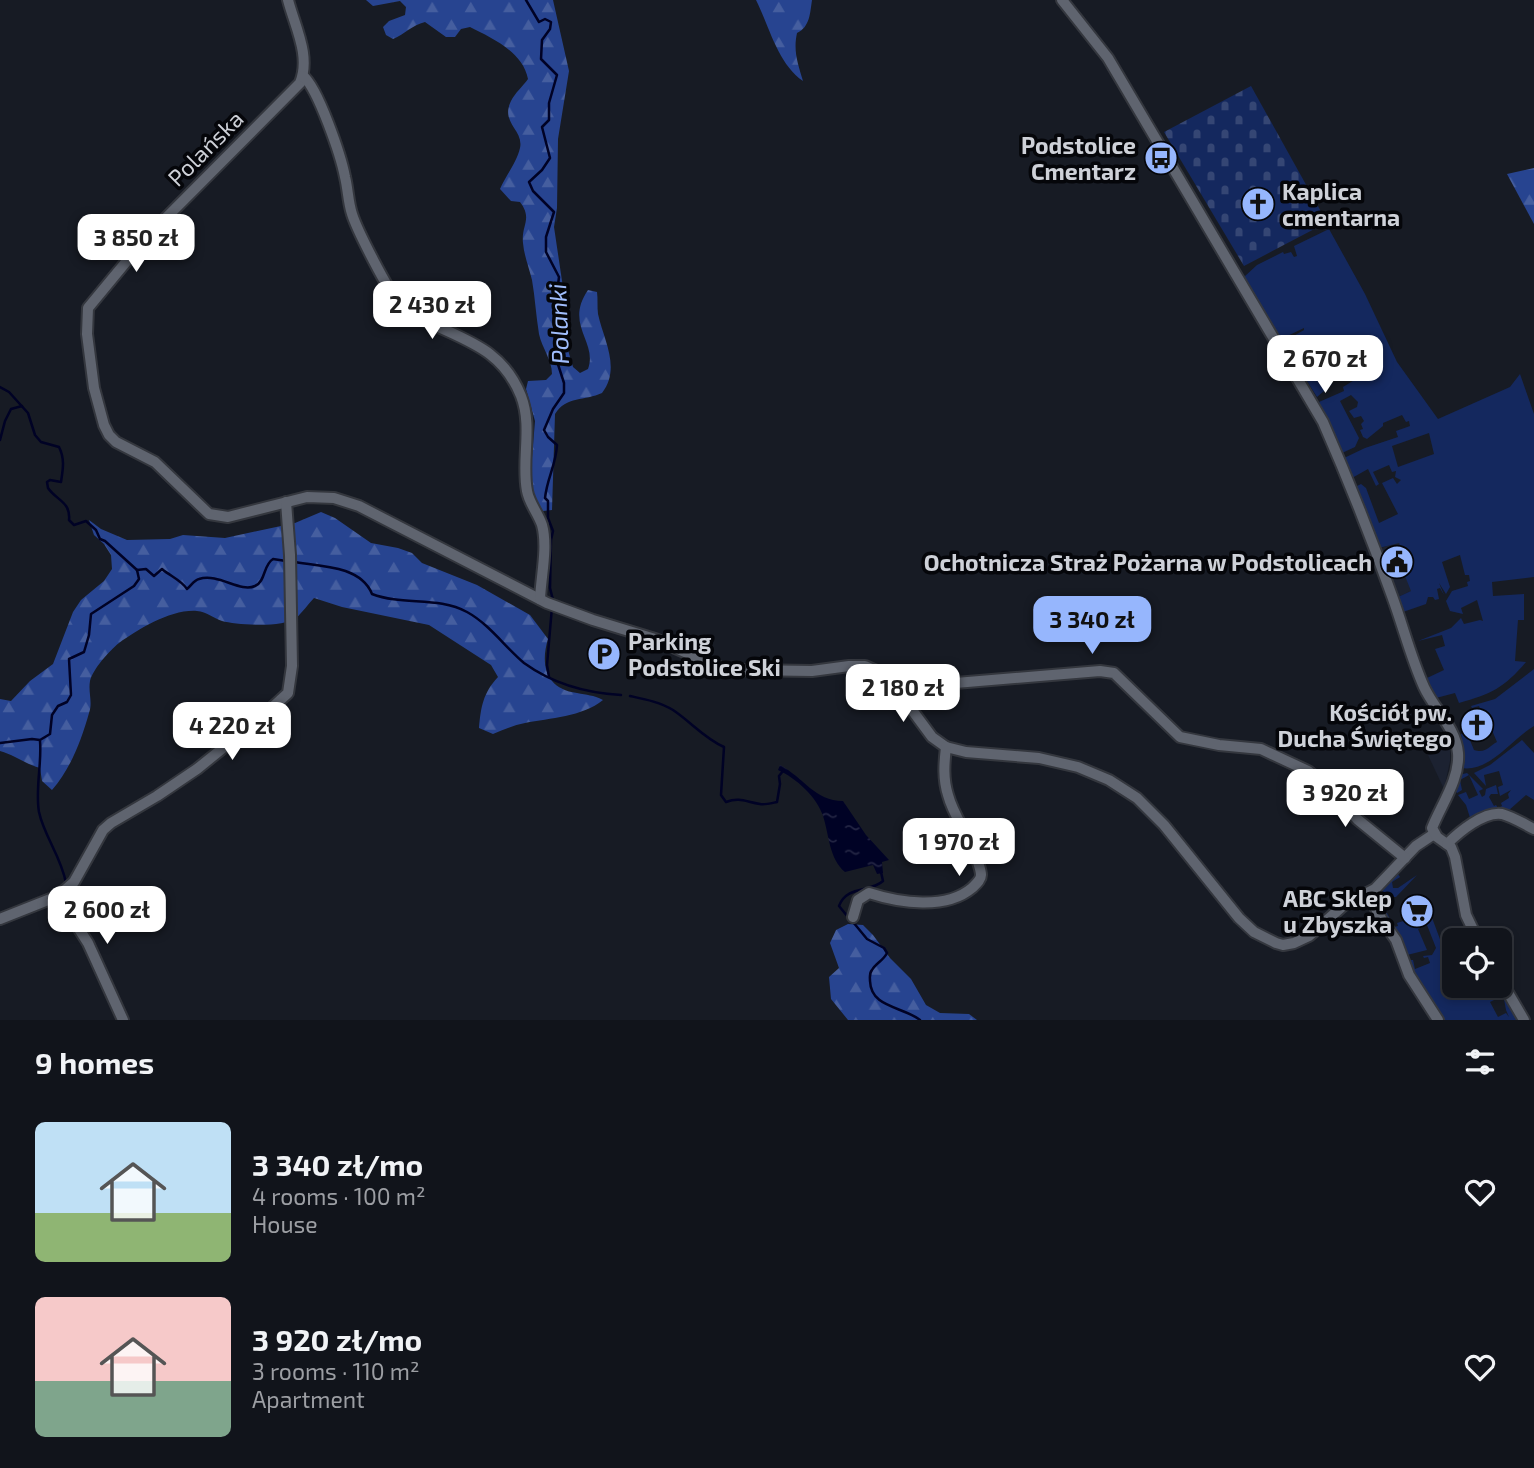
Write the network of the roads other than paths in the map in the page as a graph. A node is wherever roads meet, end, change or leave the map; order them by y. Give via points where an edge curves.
1 (288, 0) edge
2 (1062, 0) edge
3 (303, 76) junction
4 (286, 502) junction
5 (540, 599) junction
6 (896, 688) junction
7 (946, 747) junction
8 (1534, 829) edge
9 (1434, 834) junction
10 (1447, 844) junction
11 (1405, 858) junction
12 (1368, 894) junction
13 (58, 896) junction
14 (853, 917) dead end
15 (0, 919) edge
16 (1472, 928) edge
17 (1511, 998) edge
18 (123, 1020) edge
19 (1438, 1020) edge
20 (1524, 1020) edge

1 - 3 street via 305,61
2 - 9 street via 1108,58 1323,422 1425,689 1457,743 1456,769 1432,827
3 - 4 street, Polańska via 145,239 88,309 87,334 94,388 104,425 116,442 155,462 209,514 228,517
3 - 5 street via 314,88 332,137 352,216 399,303 488,351 511,376 521,396 526,410 527,491 544,536
4 - 5 street, Polańska via 307,497 345,500
4 - 13 street via 292,653 288,693 197,769 103,830 74,882
5 - 6 street, Polańska via 655,639 721,668 812,671 864,666 881,673
6 - 7 street, Polańska via 932,737
6 - 11 street via 1114,673 1180,737 1261,750 1308,771
7 - 12 street via 1039,758 1109,780 1137,798 1164,825 1254,932 1276,943 1294,943 1309,936 1344,905
7 - 14 street via 943,773 948,797 972,843 979,882 962,896 942,900 918,902 869,893 858,900
8 - 10 street via 1495,814 1468,826
9 - 10 street
9 - 11 street
10 - 16 street via 1455,857
11 - 12 street
12 - 19 street
13 - 15 street
13 - 18 street via 88,943
17 - 20 street

